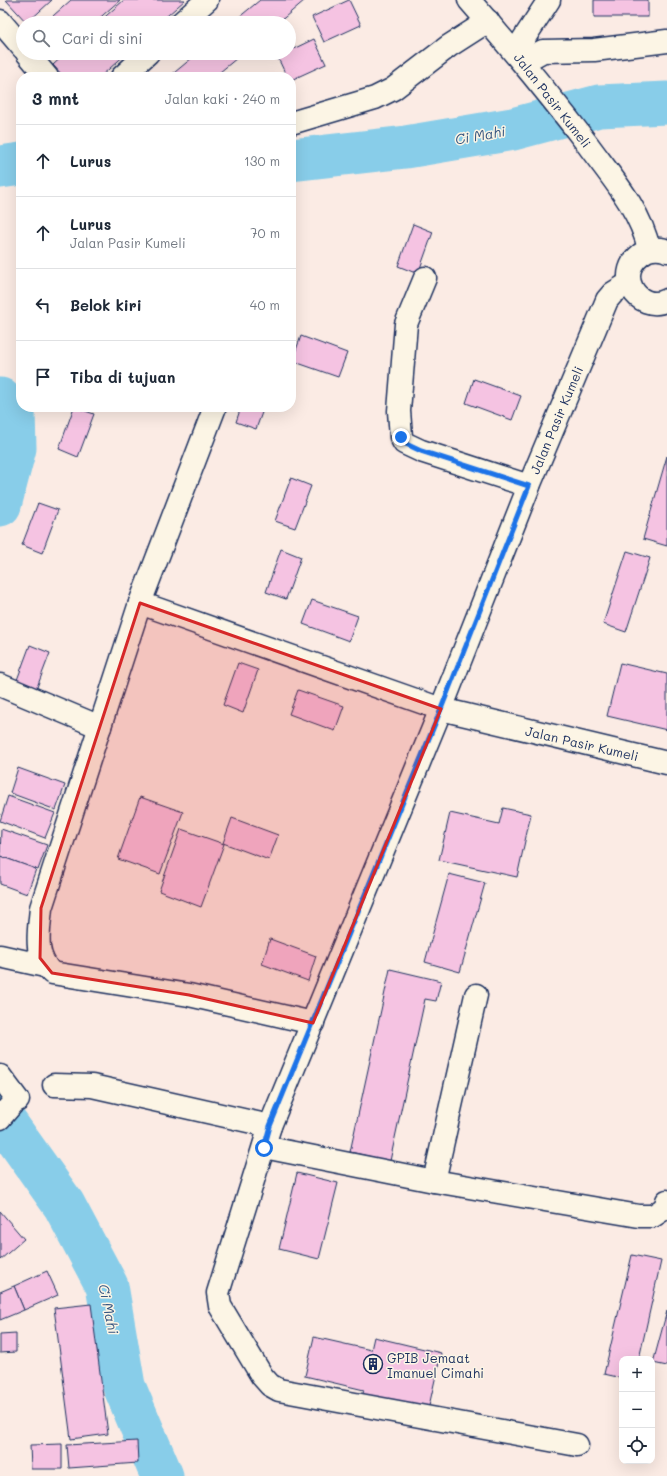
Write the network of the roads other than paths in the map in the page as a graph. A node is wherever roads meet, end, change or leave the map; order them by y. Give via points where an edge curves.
1 (207, 0) edge
2 (469, 0) edge
3 (549, 0) edge
4 (189, 16) edge
5 (0, 21) edge
6 (488, 21) junction
7 (16, 40) edge
8 (667, 42) edge
9 (519, 57) junction
10 (33, 60) edge
11 (140, 60) edge
12 (43, 72) edge
13 (127, 72) edge
14 (296, 121) edge
15 (658, 250) edge
16 (425, 278) dead end
17 (629, 283) junction
18 (665, 302) edge
19 (213, 412) edge
20 (529, 486) junction
21 (140, 603) junction
22 (0, 684) edge
23 (441, 709) junction
24 (100, 727) junction
25 (667, 763) edge
26 (0, 956) edge
27 (45, 966) junction
28 (476, 995) dead end
29 (313, 1023) junction
30 (0, 1076) edge
31 (54, 1085) dead end
32 (10, 1108) edge
33 (270, 1126) junction
34 (264, 1148) junction
35 (434, 1181) junction
36 (667, 1200) edge
37 (578, 1445) dead end

1 - 4 street
2 - 6 street, Jalan Pasir Kumeli
3 - 9 street
5 - 7 street
6 - 9 street, Jalan Pasir Kumeli
6 - 14 street via 449,46 393,89 374,98
8 - 9 street via 594,50 543,51
9 - 15 street, Jalan Pasir Kumeli via 627,197 646,234
10 - 12 street
11 - 13 street
15 - 17 street, Jalan Pasir Kumeli via 637,256 629,268
16 - 20 street via 406,324 399,411 401,437 404,443 421,451
17 - 18 street via 636,294 648,302
17 - 20 street, Jalan Pasir Kumeli via 612,293 607,300
19 - 21 street
20 - 23 street, Jalan Pasir Kumeli
21 - 23 street
21 - 24 street
22 - 24 street
23 - 25 street, Jalan Pasir Kumeli
23 - 29 street
24 - 27 street via 41,908 38,940 40,958
26 - 27 street
27 - 29 street via 52,973 190,995
28 - 35 street
29 - 33 street
30 - 32 street
31 - 33 street via 92,1086
33 - 34 street
34 - 35 street
34 - 37 street via 218,1299 262,1376 270,1385 279,1390
35 - 36 street via 639,1216 653,1216 665,1208

